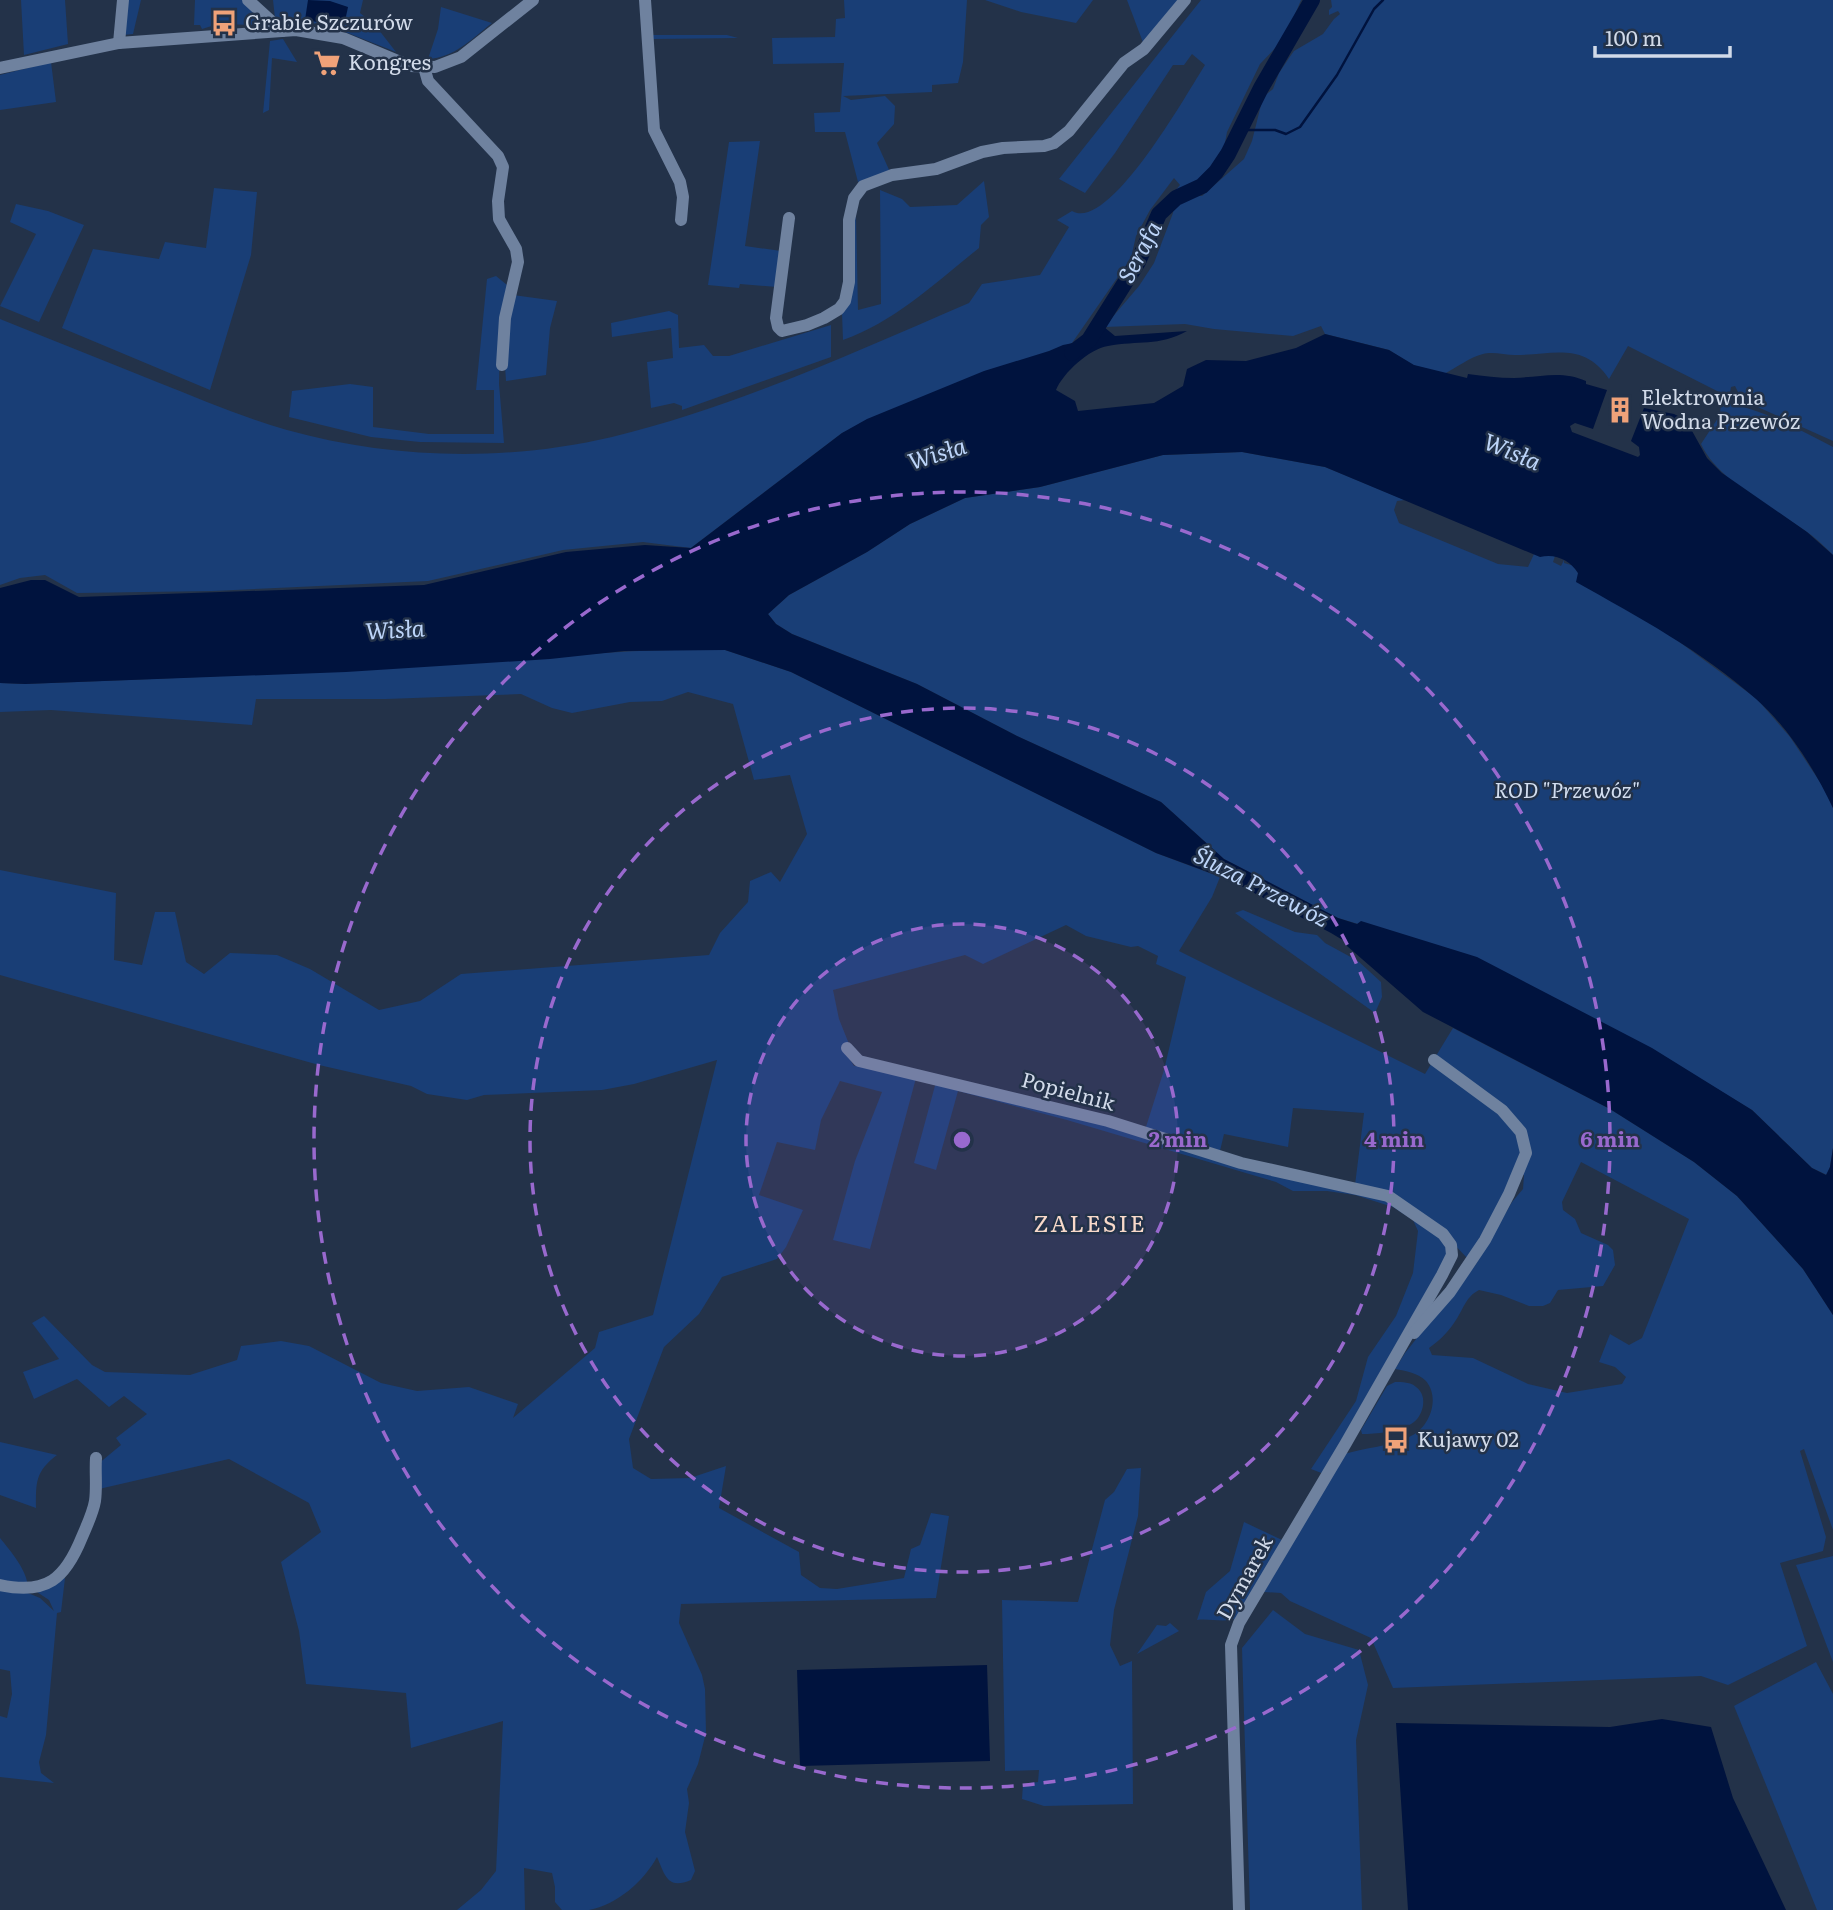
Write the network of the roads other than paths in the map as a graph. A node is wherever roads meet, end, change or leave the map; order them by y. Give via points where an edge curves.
1 (123, 0) edge
2 (248, 0) edge
3 (533, 0) edge
4 (645, 0) edge
5 (1185, 0) edge
6 (282, 30) junction
7 (118, 43) junction
8 (424, 67) junction
9 (0, 68) edge
10 (789, 218) dead end
11 (681, 220) dead end
12 (502, 365) dead end
13 (848, 1048) dead end
14 (1434, 1060) dead end
15 (1395, 1357) junction
16 (1385, 1374) joint
17 (96, 1458) dead end
18 (0, 1585) edge
19 (1239, 1910) edge

1 - 7 street
2 - 6 street
3 - 8 street via 461,57
4 - 11 street via 654,130 680,182
5 - 10 street via 1059,140 1044,146 982,152 936,169 892,175 863,186 854,198 849,220 845,301 824,318 782,331 776,318
6 - 7 street
6 - 8 street via 330,34 399,63
7 - 9 street
8 - 12 street via 428,81 503,164 499,219 518,262 505,318
13 - 15 street, Popielnik via 859,1061 1108,1121 1241,1163 1388,1196 1443,1234 1452,1255
14 - 15 street via 1502,1110 1521,1132 1526,1153 1485,1240 1450,1292
15 - 16 street, Popielnik
16 - 19 street, Dymarek via 1238,1623 1231,1645
17 - 18 street via 95,1501 61,1575 22,1589

